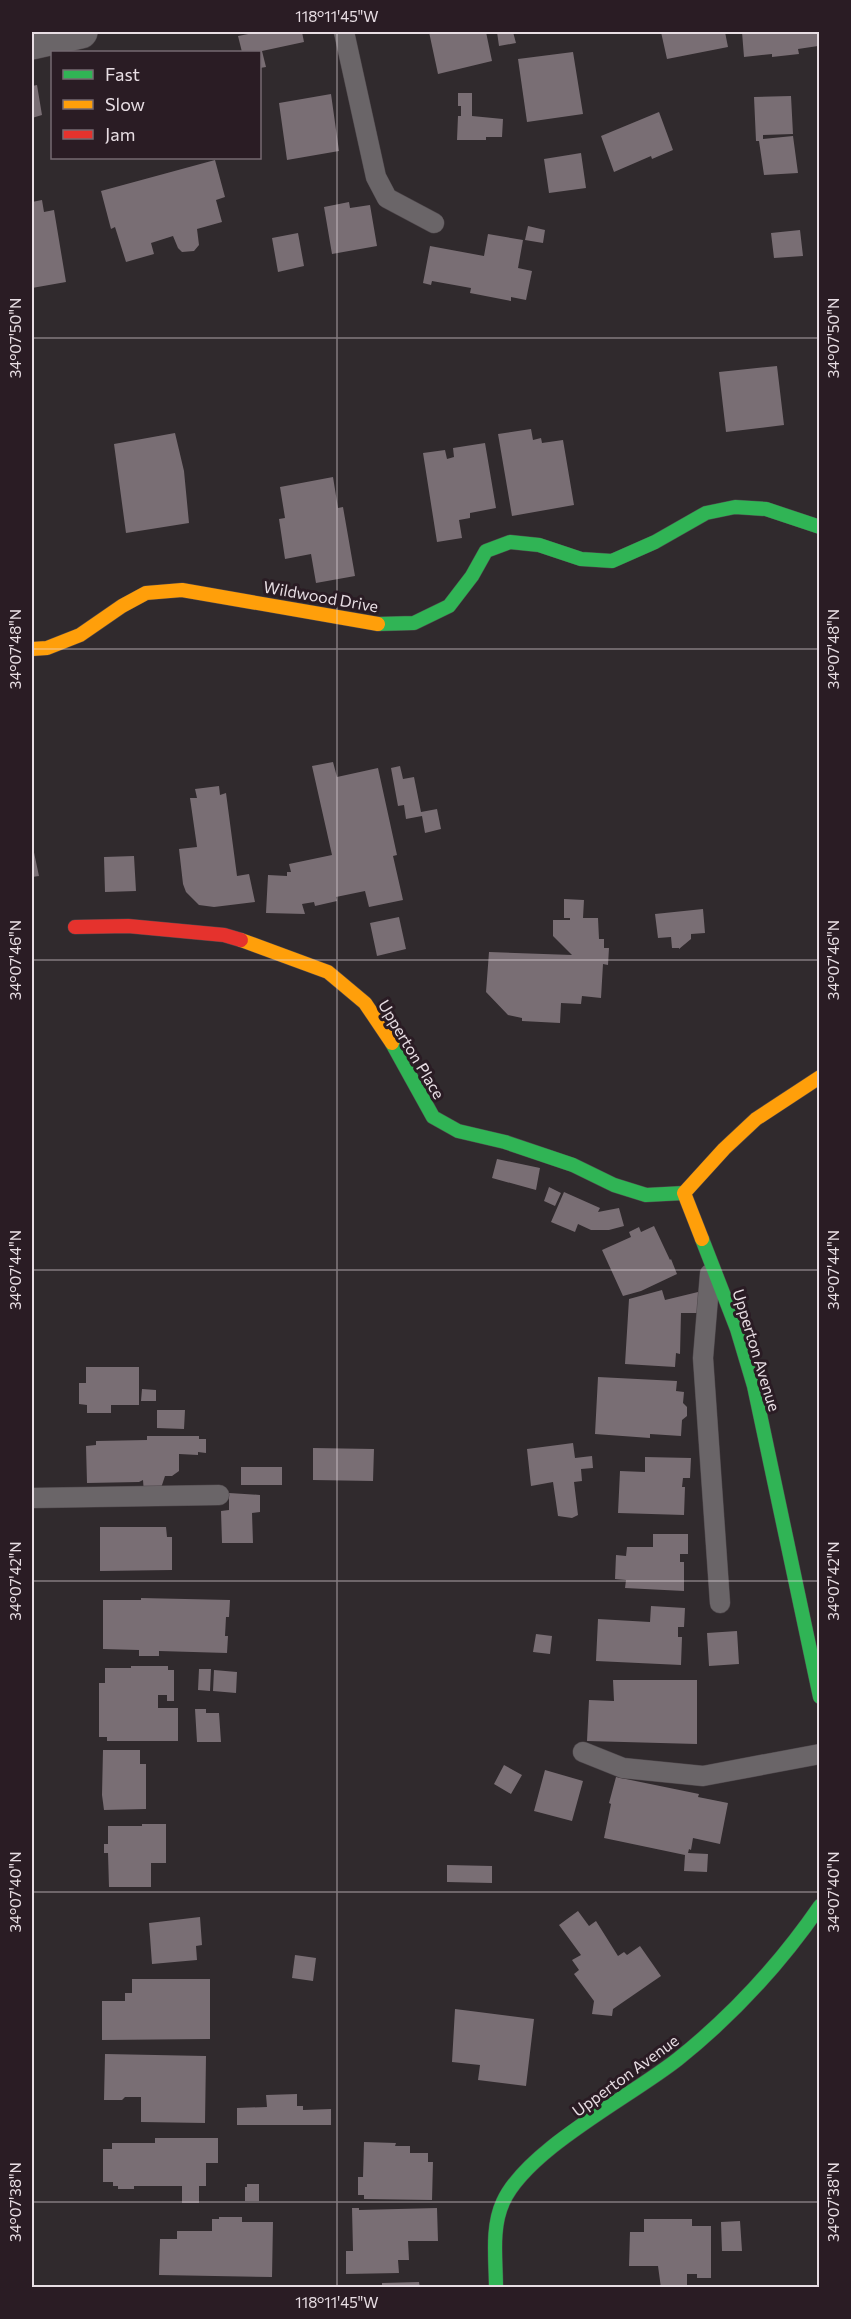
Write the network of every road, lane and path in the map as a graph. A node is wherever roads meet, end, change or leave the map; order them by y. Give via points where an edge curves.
1 (81, 32) edge
2 (344, 32) edge
3 (32, 43) edge
4 (434, 223) dead end
5 (819, 527) edge
6 (32, 649) edge
7 (75, 927) dead end
8 (819, 1077) edge
9 (684, 1193) junction
10 (711, 1262) junction
11 (219, 1495) dead end
12 (32, 1498) edge
13 (720, 1603) dead end
14 (819, 1697) edge
15 (583, 1752) dead end
16 (819, 1754) edge
17 (819, 1906) edge
18 (496, 2288) edge

1 - 3 street
2 - 4 lane via 376,177 387,198
5 - 6 street, Wildwood Drive via 766,509 735,507 706,513 612,561 581,559 539,544 510,542 486,551 449,606 414,623 372,624 182,590 146,593 80,635 47,648
7 - 9 street, Upperton Place via 224,935 328,972 364,1003 389,1038 433,1117 459,1131 573,1165 646,1196
8 - 9 street via 769,1109 736,1137
9 - 10 street, Upperton Avenue
10 - 13 lane via 703,1358
10 - 14 street, Upperton Avenue via 754,1386
11 - 12 lane
15 - 16 lane via 623,1768 703,1776
17 - 18 street, Upperton Avenue via 804,1931 762,1981 720,2022 657,2075 552,2148 520,2176 503,2201 496,2233

